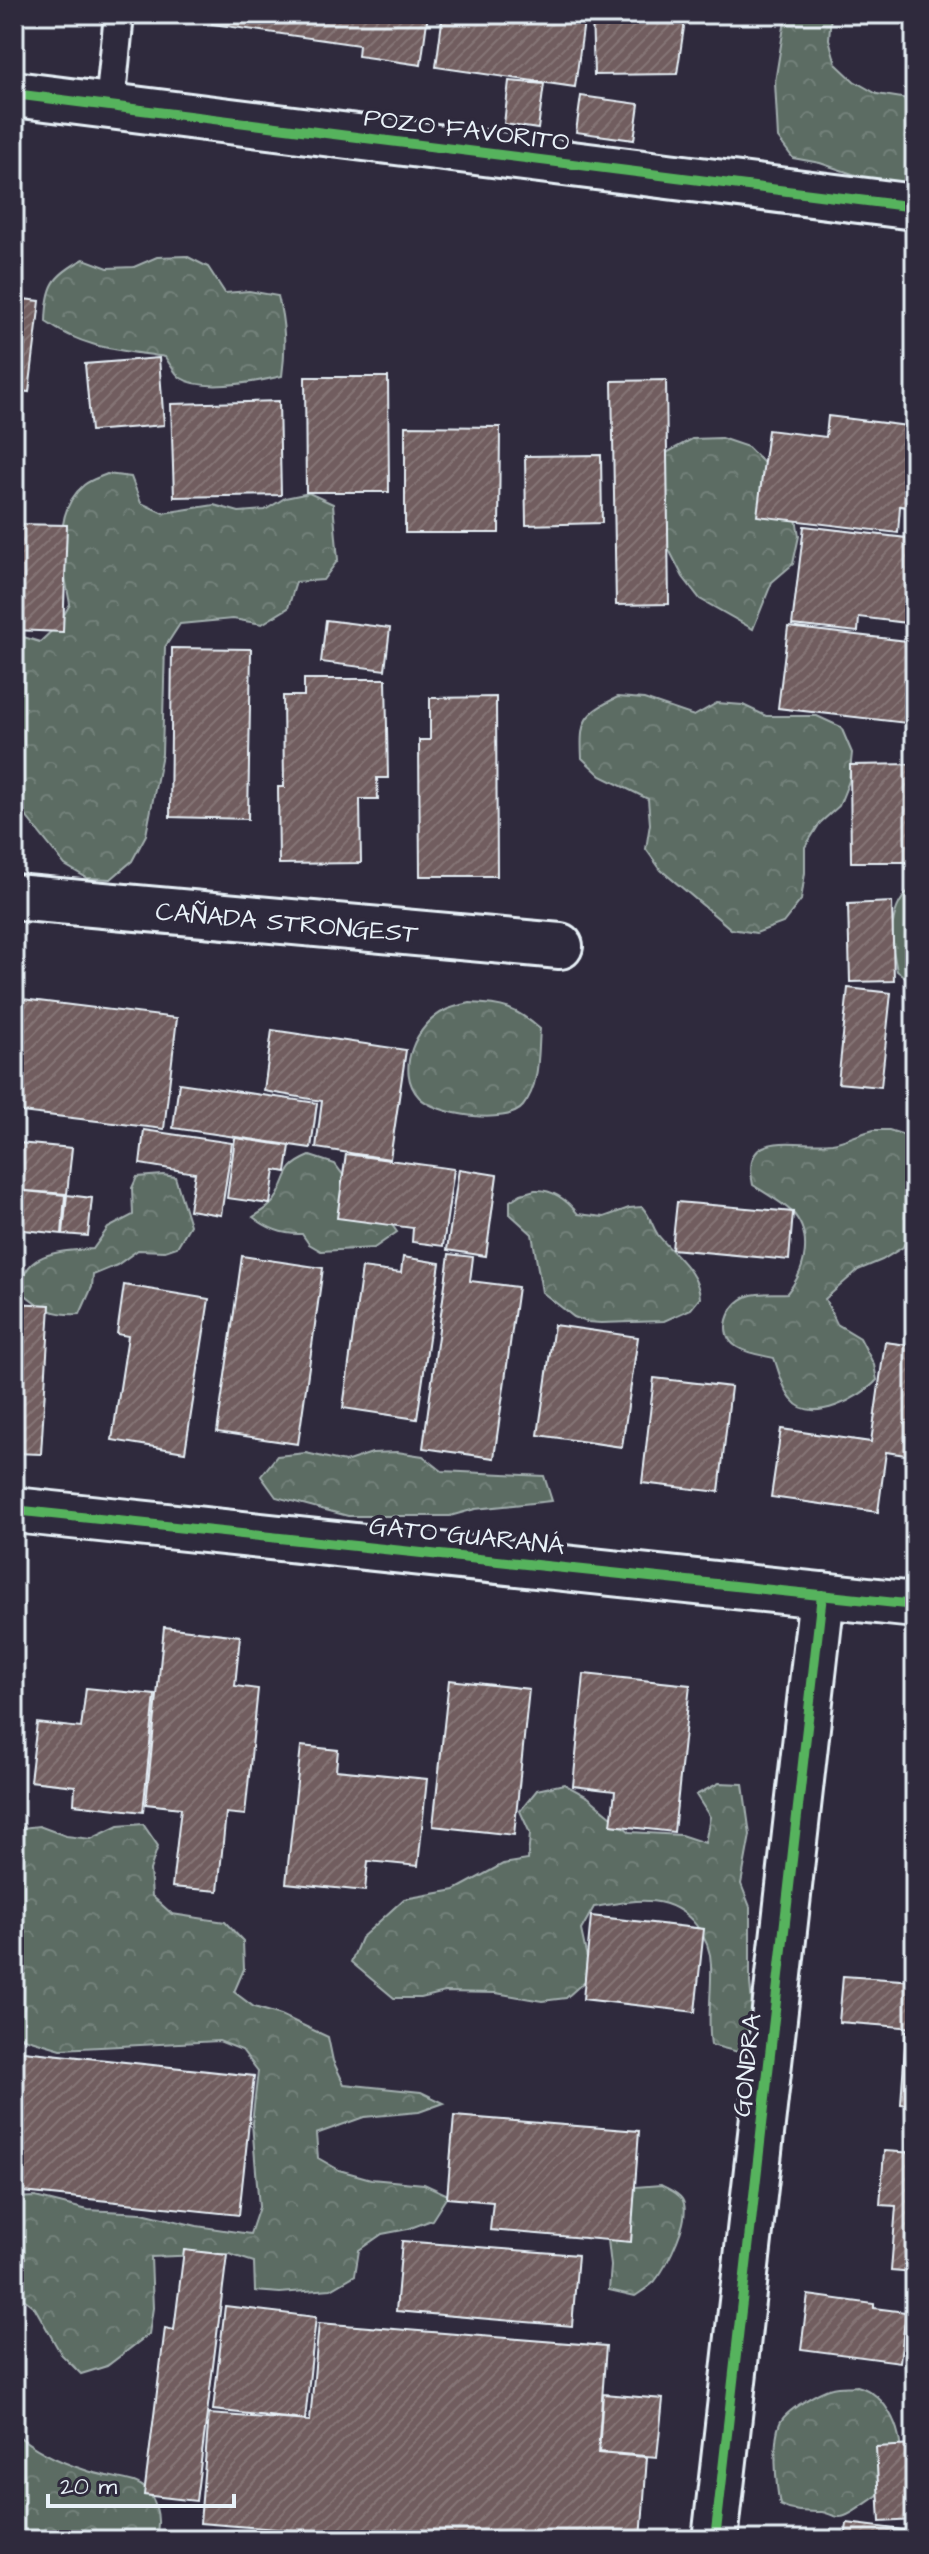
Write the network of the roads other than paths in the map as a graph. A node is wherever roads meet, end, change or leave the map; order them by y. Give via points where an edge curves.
1 (119, 14) edge
2 (14, 94) edge
3 (110, 106) junction
4 (915, 207) edge
5 (14, 897) edge
6 (560, 946) dead end
7 (14, 1510) edge
8 (822, 1595) junction
9 (915, 1605) edge
10 (715, 2540) edge

1 - 3 lane
2 - 3 street, POZO FAVORITO
3 - 4 street, POZO FAVORITO
5 - 6 street, CAÑADA STRONGEST
7 - 8 street, GATO GUARANÁ
8 - 9 street, GATO GUARANÁ
8 - 10 street, GONDRA

